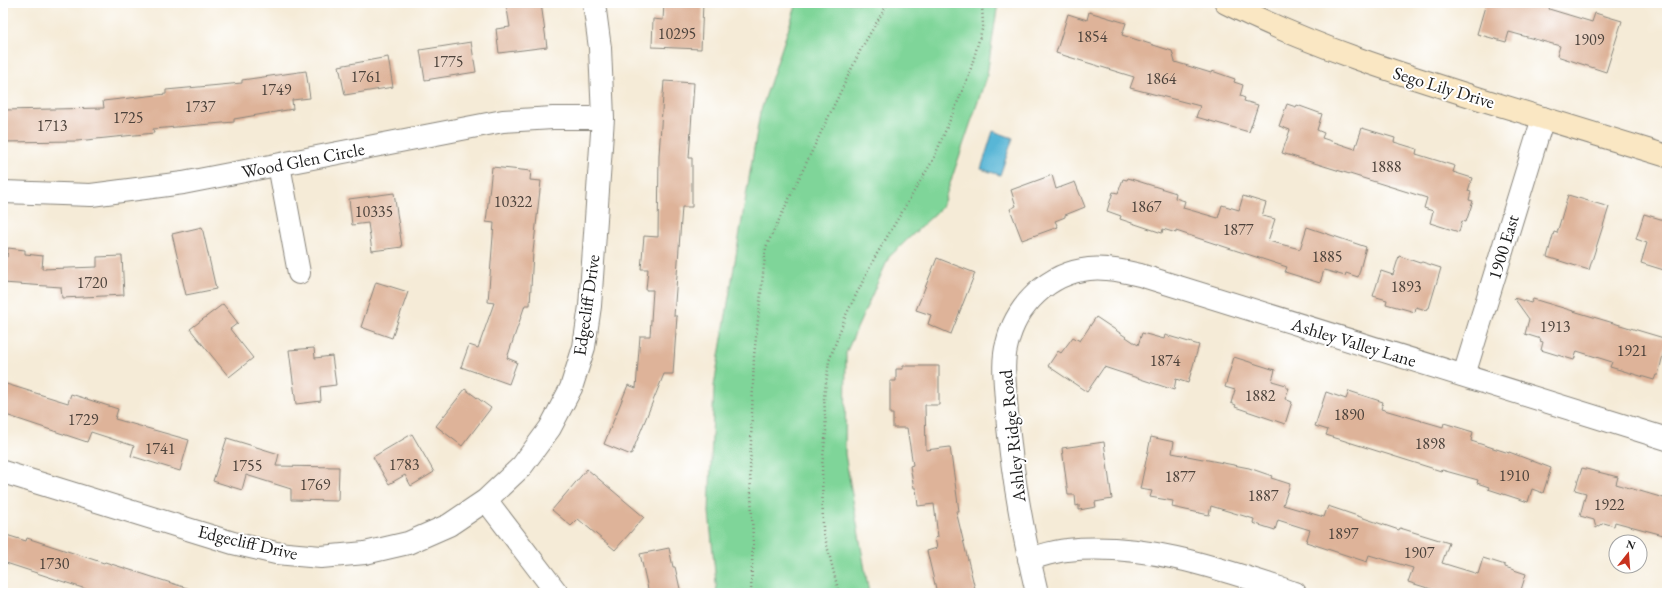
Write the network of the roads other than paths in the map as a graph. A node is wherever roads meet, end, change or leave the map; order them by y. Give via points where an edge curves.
1 (594, 3) edge
2 (1226, 3) edge
3 (603, 118) junction
4 (1543, 118) junction
5 (1667, 156) edge
6 (279, 165) junction
7 (3, 192) edge
8 (299, 273) dead end
9 (1041, 288) joint
10 (1464, 376) junction
11 (1667, 439) edge
12 (3, 472) edge
13 (486, 500) junction
14 (1028, 559) junction
15 (557, 593) edge
16 (1037, 593) edge
17 (1295, 593) edge

1 - 3 street, Edgecliff Drive via 600,48
2 - 4 street, Sego Lily Drive via 1323,46 1397,73
3 - 6 street, Wood Glen Circle via 503,121
3 - 13 street, Edgecliff Drive via 590,306 584,348 573,381 550,428 522,466
4 - 5 street, Sego Lily Drive
4 - 10 street, 1900 East
6 - 7 street, Wood Glen Circle via 183,184 91,195
6 - 8 street
9 - 10 street, Ashley Valley Lane via 1064,275 1083,270 1115,269
9 - 14 street, Ashley Ridge Road via 1026,304 1014,323 1007,344 1004,366 1008,426
10 - 11 street, Ashley Valley Lane
12 - 13 street, Edgecliff Drive via 233,543 276,553 321,556 365,553 408,542 449,525
13 - 15 street
14 - 16 street, Ashley Ridge Road
14 - 17 street via 1066,550 1107,548 1149,552 1190,560

